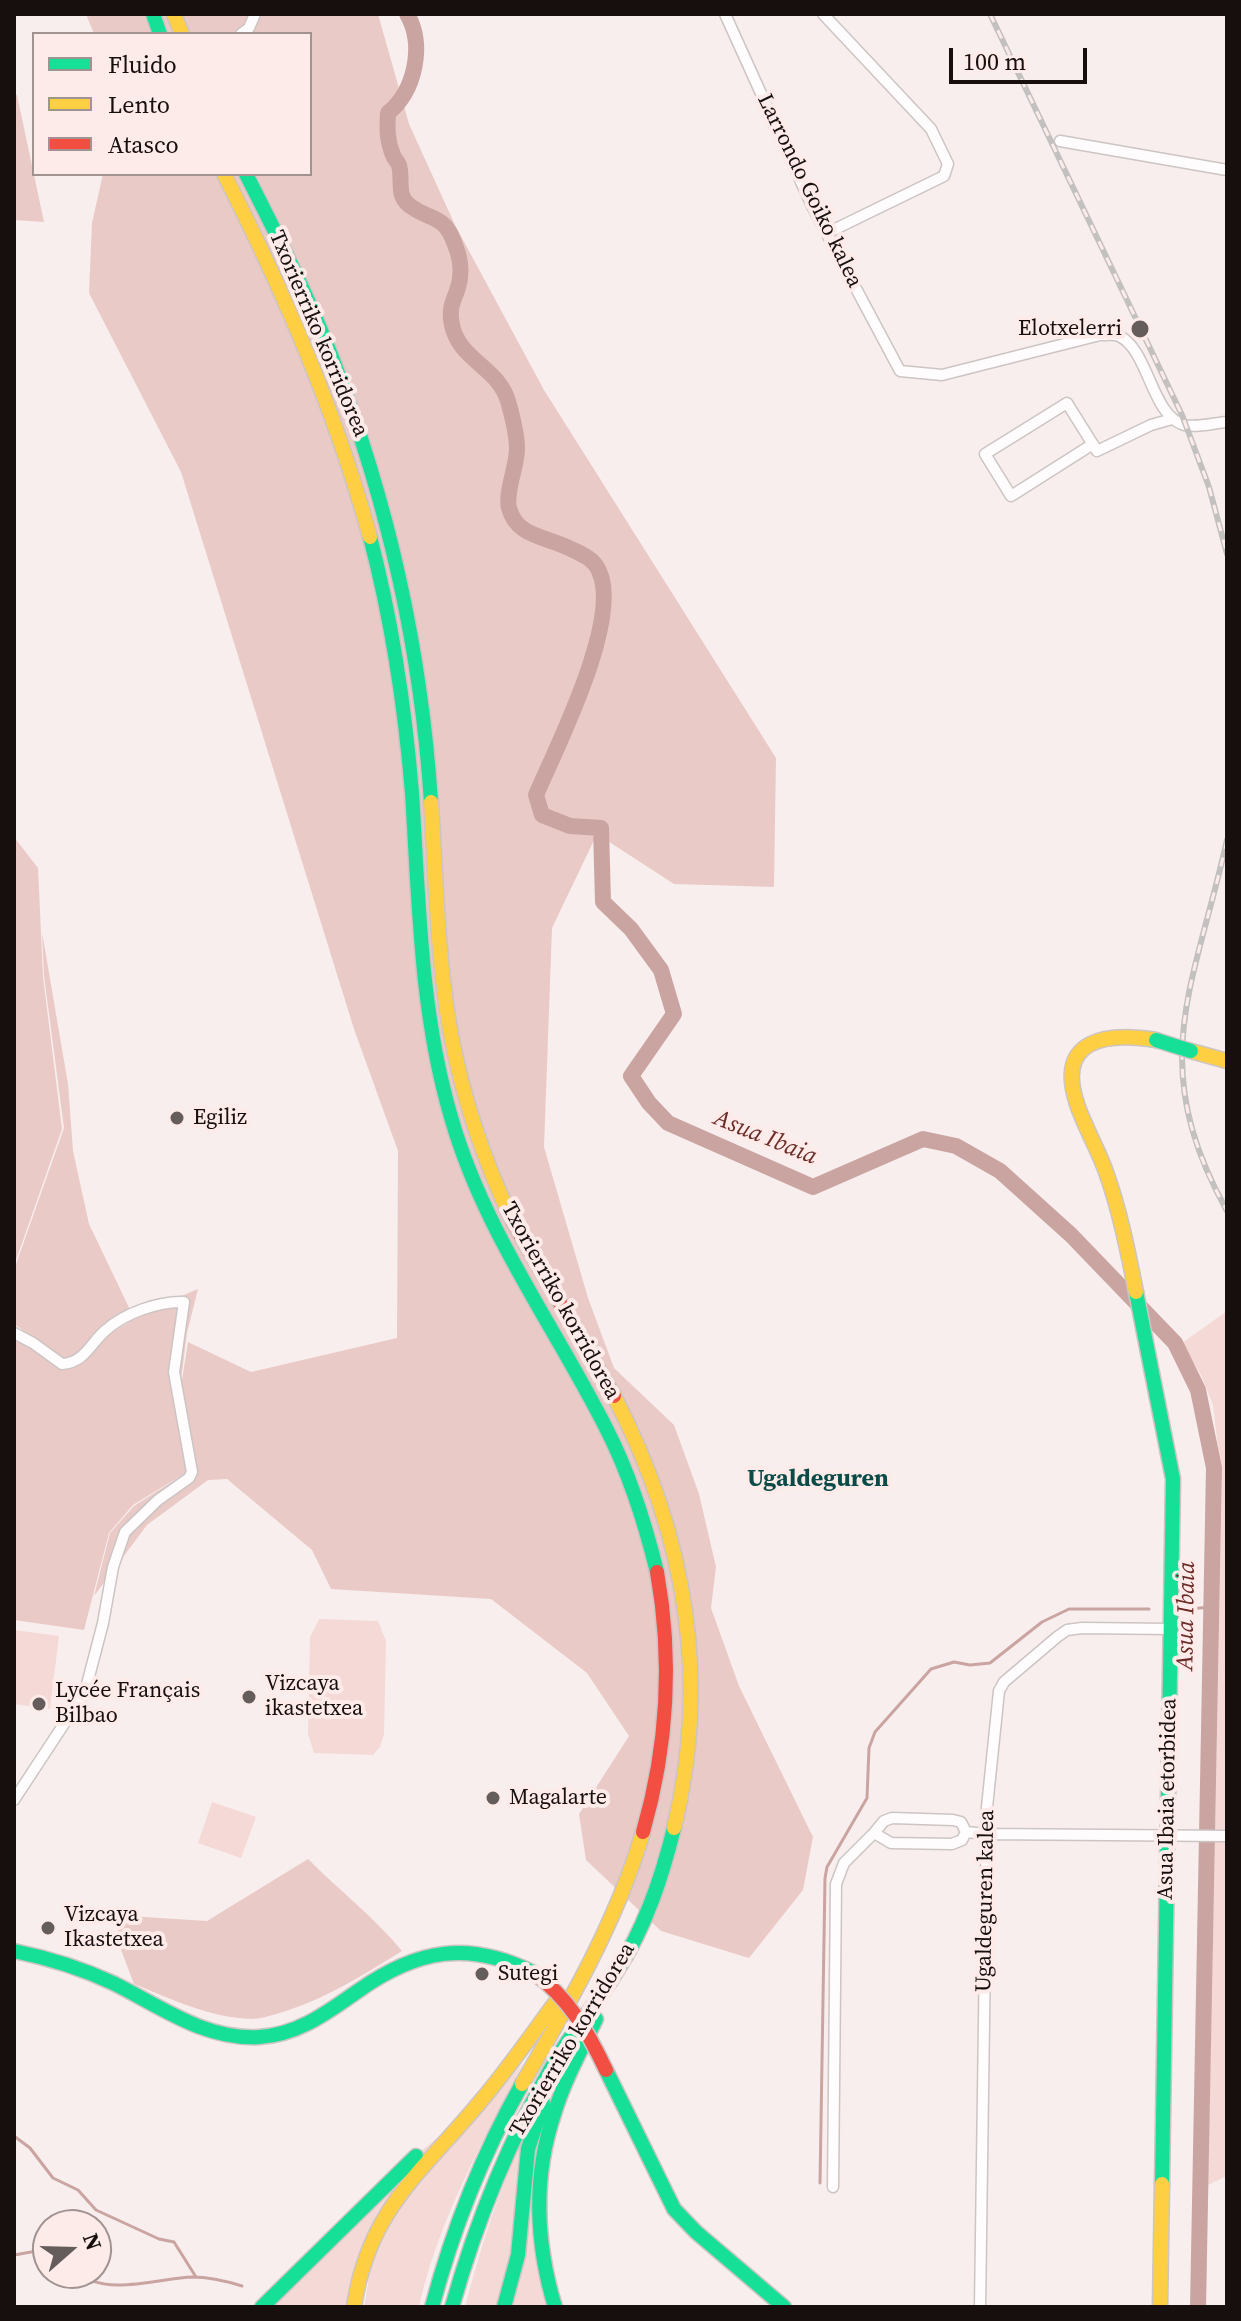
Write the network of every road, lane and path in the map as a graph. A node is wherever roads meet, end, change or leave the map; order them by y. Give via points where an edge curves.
1 (255, 14) edge
2 (725, 14) edge
3 (823, 14) edge
4 (244, 32) edge
5 (1060, 141) dead end
6 (1227, 170) edge
7 (225, 176) edge
8 (247, 176) edge
9 (827, 233) junction
10 (1172, 419) junction
11 (1227, 422) edge
12 (1093, 444) junction
13 (1227, 1061) edge
14 (14, 1333) edge
15 (1171, 1629) junction
16 (14, 1800) edge
17 (966, 1832) junction
18 (874, 1833) junction
19 (987, 1834) junction
20 (1167, 1835) junction
21 (1224, 1836) edge
22 (14, 1951) edge
23 (590, 1958) junction
24 (624, 1961) junction
25 (599, 1997) junction
26 (502, 2073) junction
27 (833, 2187) dead end
28 (262, 2307) edge
29 (354, 2307) edge
30 (432, 2307) edge
31 (452, 2307) edge
32 (504, 2307) edge
33 (555, 2307) edge
34 (784, 2307) edge
35 (980, 2307) edge
36 (1160, 2307) edge

1 - 4 street
2 - 9 street, Larrondo Goiko kalea
3 - 9 street via 936,136 948,164 944,176
5 - 6 street
7 - 23 main road, Txorierriko korridorea via 314,364 376,560 406,736 427,1011 455,1130 502,1242 617,1452 657,1571 668,1676 660,1759 637,1855
8 - 24 main road, Txorierriko korridorea via 332,357 364,444 395,555 424,717 447,1011 468,1107 516,1228 634,1435 662,1503 681,1577 690,1653 686,1761 655,1895
9 - 10 street, Larrondo Goiko kalea via 896,367 942,375 1100,335 1119,336
10 - 11 street via 1186,426
10 - 12 street via 1097,451
12 - 12 street via 1067,403 985,454 1011,496
13 - 15 main road, Asua Ibaia etorbidea, bridge via 1156,1040 1107,1037 1077,1056 1071,1072 1074,1095 1113,1190 1173,1479
14 - 16 street via 62,1364 73,1363 105,1330 144,1309 184,1302 174,1372 192,1472 125,1532 85,1692
15 - 19 street, Ugaldeguren kalea via 1067,1630 1004,1682 990,1769
15 - 20 main road, Asua Ibaia etorbidea
17 - 18 street via 952,1844 891,1843
17 - 18 street via 958,1821 892,1818
17 - 19 street
18 - 27 street via 844,1863 836,1884
19 - 20 street
19 - 35 street, Ugaldeguren kalea
20 - 21 street
20 - 36 main road, Asua Ibaia etorbidea
22 - 34 main road, bridge via 102,1978 157,2006 210,2023 253,2028 297,2020 412,1959 452,1950 489,1953 513,1962 559,1992 579,2015 674,2209
23 - 26 main road
23 - 30 main road, Txorierriko korridorea via 495,2135 463,2208
24 - 25 main road, Txorierriko korridorea
24 - 33 main road via 550,2124 540,2220 545,2273
25 - 31 main road, Txorierriko korridorea via 525,2115 487,2199
25 - 32 main road via 546,2095 535,2127 523,2180 519,2244
26 - 28 main road
26 - 29 main road via 380,2221 361,2260

